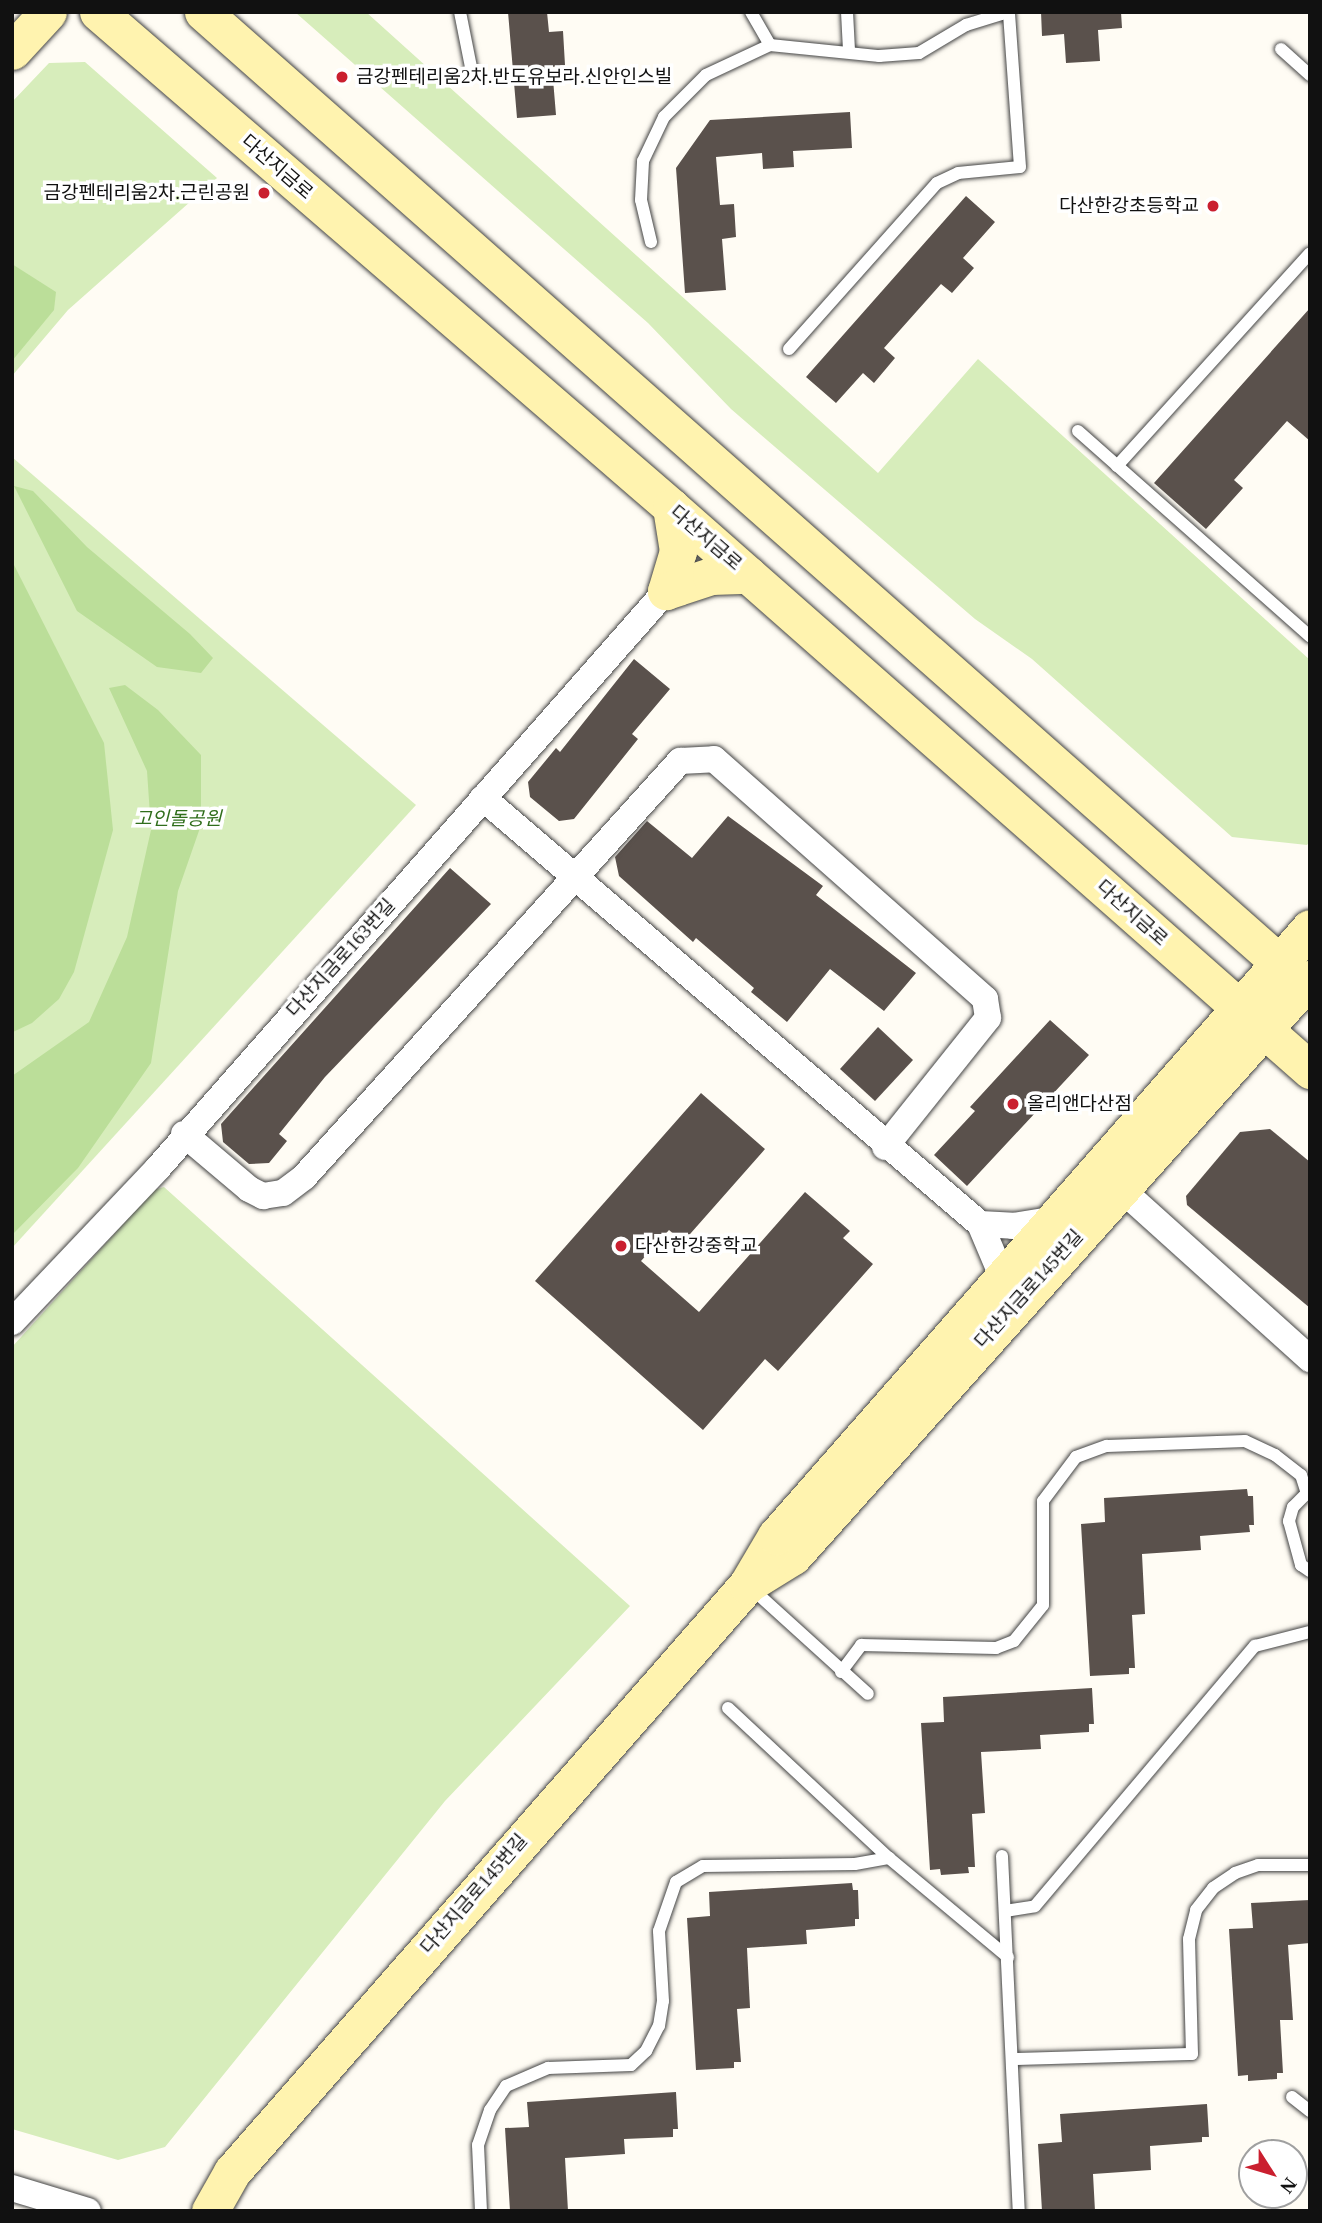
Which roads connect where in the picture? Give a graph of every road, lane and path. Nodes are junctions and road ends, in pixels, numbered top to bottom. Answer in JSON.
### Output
{"nodes":[{"id":1,"x":48,"y":12,"type":"edge"},
{"id":2,"x":98,"y":12,"type":"edge"},
{"id":3,"x":203,"y":12,"type":"edge"},
{"id":4,"x":460,"y":12,"type":"edge"},
{"id":5,"x":751,"y":12,"type":"edge"},
{"id":6,"x":847,"y":12,"type":"edge"},
{"id":7,"x":1009,"y":12,"type":"edge"},
{"id":8,"x":770,"y":45,"type":"junction"},
{"id":9,"x":1281,"y":48,"type":"dead end"},
{"id":10,"x":12,"y":51,"type":"edge"},
{"id":11,"x":849,"y":51,"type":"junction"},
{"id":12,"x":472,"y":72,"type":"dead end"},
{"id":13,"x":1310,"y":75,"type":"edge"},
{"id":14,"x":651,"y":242,"type":"dead end"},
{"id":15,"x":1310,"y":253,"type":"edge"},
{"id":16,"x":789,"y":348,"type":"dead end"},
{"id":17,"x":1079,"y":432,"type":"dead end"},
{"id":18,"x":1117,"y":466,"type":"junction"},
{"id":19,"x":671,"y":507,"type":"junction"},
{"id":20,"x":748,"y":575,"type":"junction"},
{"id":21,"x":666,"y":591,"type":"junction"},
{"id":22,"x":1310,"y":636,"type":"edge"},
{"id":23,"x":483,"y":798,"type":"junction"},
{"id":24,"x":572,"y":876,"type":"junction"},
{"id":25,"x":1310,"y":928,"type":"edge"},
{"id":26,"x":1301,"y":979,"type":"edge"},
{"id":27,"x":1251,"y":1019,"type":"junction"},
{"id":28,"x":1310,"y":1070,"type":"edge"},
{"id":29,"x":184,"y":1134,"type":"junction"},
{"id":30,"x":885,"y":1147,"type":"junction"},
{"id":31,"x":1120,"y":1188,"type":"junction"},
{"id":32,"x":1049,"y":1220,"type":"junction"},
{"id":33,"x":980,"y":1224,"type":"junction"},
{"id":34,"x":1002,"y":1276,"type":"junction"},
{"id":35,"x":12,"y":1322,"type":"edge"},
{"id":36,"x":1310,"y":1359,"type":"edge"},
{"id":37,"x":1310,"y":1571,"type":"edge"},
{"id":38,"x":747,"y":1585,"type":"junction"},
{"id":39,"x":1310,"y":1632,"type":"edge"},
{"id":40,"x":841,"y":1672,"type":"junction"},
{"id":41,"x":868,"y":1694,"type":"dead end"},
{"id":42,"x":728,"y":1709,"type":"dead end"},
{"id":43,"x":1002,"y":1856,"type":"dead end"},
{"id":44,"x":889,"y":1858,"type":"junction"},
{"id":45,"x":1310,"y":1865,"type":"edge"},
{"id":46,"x":1005,"y":1910,"type":"junction"},
{"id":47,"x":1008,"y":1958,"type":"junction"},
{"id":48,"x":1014,"y":2059,"type":"junction"},
{"id":49,"x":1292,"y":2097,"type":"dead end"},
{"id":50,"x":1310,"y":2111,"type":"edge"},
{"id":51,"x":12,"y":2188,"type":"edge"},
{"id":52,"x":88,"y":2211,"type":"edge"},
{"id":53,"x":210,"y":2211,"type":"edge"},
{"id":54,"x":481,"y":2211,"type":"edge"},
{"id":55,"x":1018,"y":2211,"type":"edge"}],
"edges":[{"from":1,"to":10,"type":"street"},
{"from":2,"to":19,"type":"street","name":"다산지금로"},
{"from":3,"to":26,"type":"street"},
{"from":4,"to":12,"type":"lane"},
{"from":5,"to":8,"type":"lane"},
{"from":6,"to":11,"type":"lane"},
{"from":7,"to":11,"type":"lane"},
{"from":7,"to":16,"type":"lane"},
{"from":8,"to":11,"type":"lane"},
{"from":8,"to":14,"type":"lane"},
{"from":9,"to":13,"type":"lane"},
{"from":15,"to":18,"type":"lane"},
{"from":17,"to":18,"type":"lane"},
{"from":18,"to":22,"type":"lane"},
{"from":19,"to":20,"type":"street","name":"다산지금로"},
{"from":19,"to":21,"type":"street"},
{"from":20,"to":21,"type":"street"},
{"from":20,"to":27,"type":"street","name":"다산지금로"},
{"from":21,"to":23,"type":"street","name":"다산지금로163번길"},
{"from":23,"to":24,"type":"street"},
{"from":23,"to":29,"type":"street","name":"다산지금로163번길"},
{"from":24,"to":29,"type":"street"},
{"from":24,"to":30,"type":"street"},
{"from":24,"to":30,"type":"street"},
{"from":25,"to":26,"type":"street","name":"다산지금로145번길"},
{"from":26,"to":27,"type":"street","name":"다산지금로145번길"},
{"from":27,"to":28,"type":"street","name":"다산지금로"},
{"from":27,"to":31,"type":"street","name":"다산지금로145번길"},
{"from":27,"to":32,"type":"street","name":"다산지금로145번길"},
{"from":29,"to":35,"type":"street","name":"다산지금로163번길"},
{"from":30,"to":33,"type":"street"},
{"from":31,"to":36,"type":"street"},
{"from":31,"to":38,"type":"street","name":"다산지금로145번길"},
{"from":32,"to":33,"type":"street"},
{"from":32,"to":34,"type":"street","name":"다산지금로145번길"},
{"from":33,"to":34,"type":"street"},
{"from":34,"to":38,"type":"street","name":"다산지금로145번길"},
{"from":37,"to":40,"type":"lane"},
{"from":38,"to":40,"type":"lane"},
{"from":38,"to":53,"type":"street","name":"다산지금로145번길"},
{"from":39,"to":46,"type":"lane"},
{"from":40,"to":41,"type":"lane"},
{"from":42,"to":44,"type":"lane"},
{"from":43,"to":46,"type":"lane"},
{"from":44,"to":47,"type":"lane"},
{"from":44,"to":54,"type":"lane"},
{"from":45,"to":48,"type":"lane"},
{"from":46,"to":47,"type":"lane"},
{"from":47,"to":48,"type":"lane"},
{"from":48,"to":55,"type":"lane"},
{"from":49,"to":50,"type":"lane"},
{"from":51,"to":52,"type":"street"}]}
